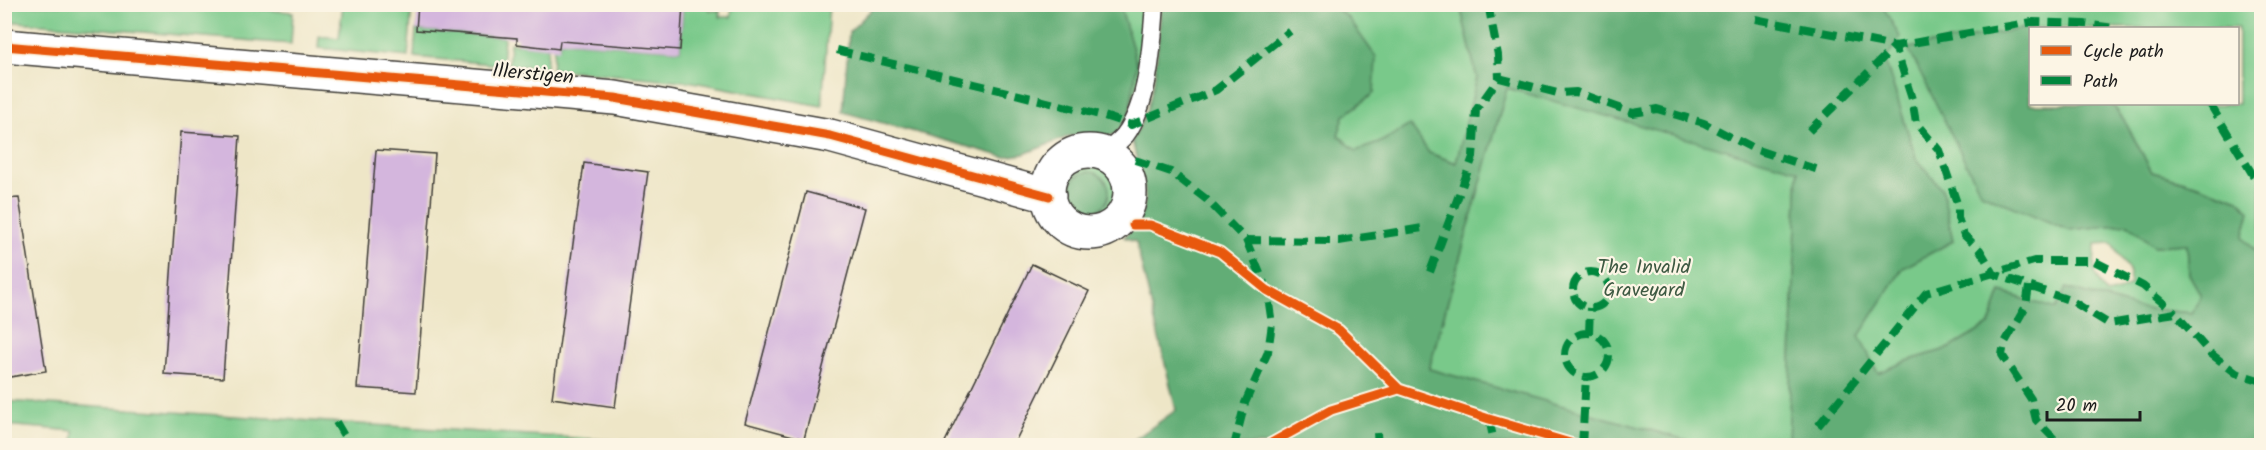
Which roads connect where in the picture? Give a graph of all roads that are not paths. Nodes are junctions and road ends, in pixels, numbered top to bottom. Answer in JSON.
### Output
{"nodes":[{"id":1,"x":1155,"y":4,"type":"edge"},
{"id":2,"x":4,"y":46,"type":"edge"},
{"id":3,"x":1104,"y":154,"type":"junction"},
{"id":4,"x":1048,"y":196,"type":"junction"}],
"edges":[{"from":1,"to":3,"type":"lane"},
{"from":2,"to":4,"type":"street","name":"Illerstigen"},
{"from":3,"to":4,"type":"street"},
{"from":3,"to":4,"type":"street"}]}
